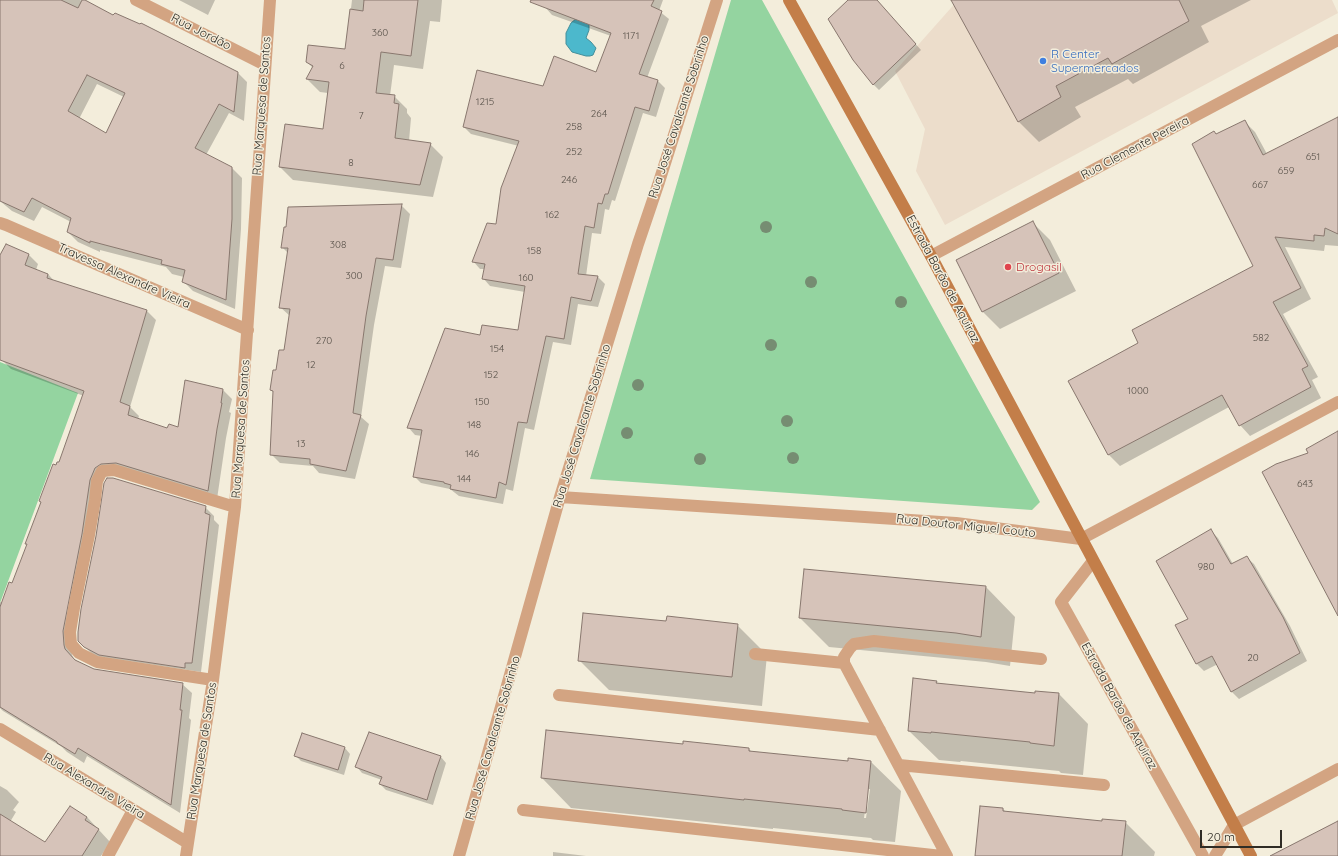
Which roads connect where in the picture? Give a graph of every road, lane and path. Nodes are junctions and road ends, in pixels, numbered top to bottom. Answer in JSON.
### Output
{"nodes":[{"id":1,"x":136,"y":0,"type":"edge"},
{"id":2,"x":270,"y":0,"type":"edge"},
{"id":3,"x":717,"y":0,"type":"edge"},
{"id":4,"x":789,"y":0,"type":"edge"},
{"id":5,"x":1338,"y":40,"type":"edge"},
{"id":6,"x":265,"y":65,"type":"junction"},
{"id":7,"x":0,"y":223,"type":"edge"},
{"id":8,"x":931,"y":256,"type":"junction"},
{"id":9,"x":248,"y":330,"type":"junction"},
{"id":10,"x":1338,"y":402,"type":"edge"},
{"id":11,"x":560,"y":498,"type":"junction"},
{"id":12,"x":235,"y":507,"type":"junction"},
{"id":13,"x":1081,"y":540,"type":"junction"},
{"id":14,"x":1093,"y":561,"type":"junction"},
{"id":15,"x":755,"y":654,"type":"dead end"},
{"id":16,"x":1041,"y":660,"type":"dead end"},
{"id":17,"x":844,"y":663,"type":"junction"},
{"id":18,"x":213,"y":680,"type":"junction"},
{"id":19,"x":559,"y":695,"type":"dead end"},
{"id":20,"x":0,"y":729,"type":"edge"},
{"id":21,"x":880,"y":730,"type":"junction"},
{"id":22,"x":899,"y":765,"type":"junction"},
{"id":23,"x":1338,"y":769,"type":"edge"},
{"id":24,"x":1104,"y":785,"type":"dead end"},
{"id":25,"x":133,"y":810,"type":"junction"},
{"id":26,"x":523,"y":810,"type":"dead end"},
{"id":27,"x":1234,"y":825,"type":"junction"},
{"id":28,"x":188,"y":843,"type":"junction"},
{"id":29,"x":108,"y":856,"type":"edge"},
{"id":30,"x":186,"y":856,"type":"edge"},
{"id":31,"x":459,"y":856,"type":"edge"},
{"id":32,"x":942,"y":856,"type":"edge"},
{"id":33,"x":947,"y":856,"type":"edge"},
{"id":34,"x":1203,"y":856,"type":"edge"},
{"id":35,"x":1215,"y":856,"type":"edge"},
{"id":36,"x":1251,"y":856,"type":"edge"}],
"edges":[{"from":1,"to":6,"type":"street","name":"Rua Jordão"},
{"from":2,"to":6,"type":"street","name":"Rua Marquesa de Santos"},
{"from":3,"to":11,"type":"street","name":"Rua José Cavalcante Sobrinho"},
{"from":4,"to":8,"type":"street","name":"Estrada Barão de Aquiraz"},
{"from":5,"to":8,"type":"street","name":"Rua Clemente Pereira"},
{"from":6,"to":9,"type":"street","name":"Rua Marquesa de Santos"},
{"from":7,"to":9,"type":"street","name":"Travessa Alexandre Vieira"},
{"from":8,"to":13,"type":"street","name":"Estrada Barão de Aquiraz"},
{"from":9,"to":12,"type":"street","name":"Rua Marquesa de Santos"},
{"from":10,"to":13,"type":"street"},
{"from":11,"to":13,"type":"street","name":"Rua Doutor Miguel Couto"},
{"from":11,"to":31,"type":"street","name":"Rua José Cavalcante Sobrinho"},
{"from":12,"to":18,"type":"street","name":"Rua Marquesa de Santos"},
{"from":12,"to":18,"type":"street"},
{"from":13,"to":14,"type":"street","name":"Estrada Barão de Aquiraz"},
{"from":14,"to":27,"type":"street","name":"Estrada Barão de Aquiraz"},
{"from":14,"to":34,"type":"street","name":"Estrada Barão de Aquiraz"},
{"from":15,"to":17,"type":"street"},
{"from":16,"to":17,"type":"street"},
{"from":17,"to":21,"type":"street"},
{"from":18,"to":28,"type":"street","name":"Rua Marquesa de Santos"},
{"from":19,"to":21,"type":"street"},
{"from":20,"to":25,"type":"street","name":"Rua Alexandre Vieira"},
{"from":21,"to":22,"type":"street"},
{"from":22,"to":24,"type":"street"},
{"from":22,"to":33,"type":"street"},
{"from":23,"to":27,"type":"street"},
{"from":25,"to":28,"type":"street","name":"Rua Alexandre Vieira"},
{"from":25,"to":29,"type":"street"},
{"from":26,"to":32,"type":"street"},
{"from":27,"to":35,"type":"street"},
{"from":27,"to":36,"type":"street","name":"Estrada Barão de Aquiraz"},
{"from":28,"to":30,"type":"street","name":"Rua Marquesa de Santos"}]}
